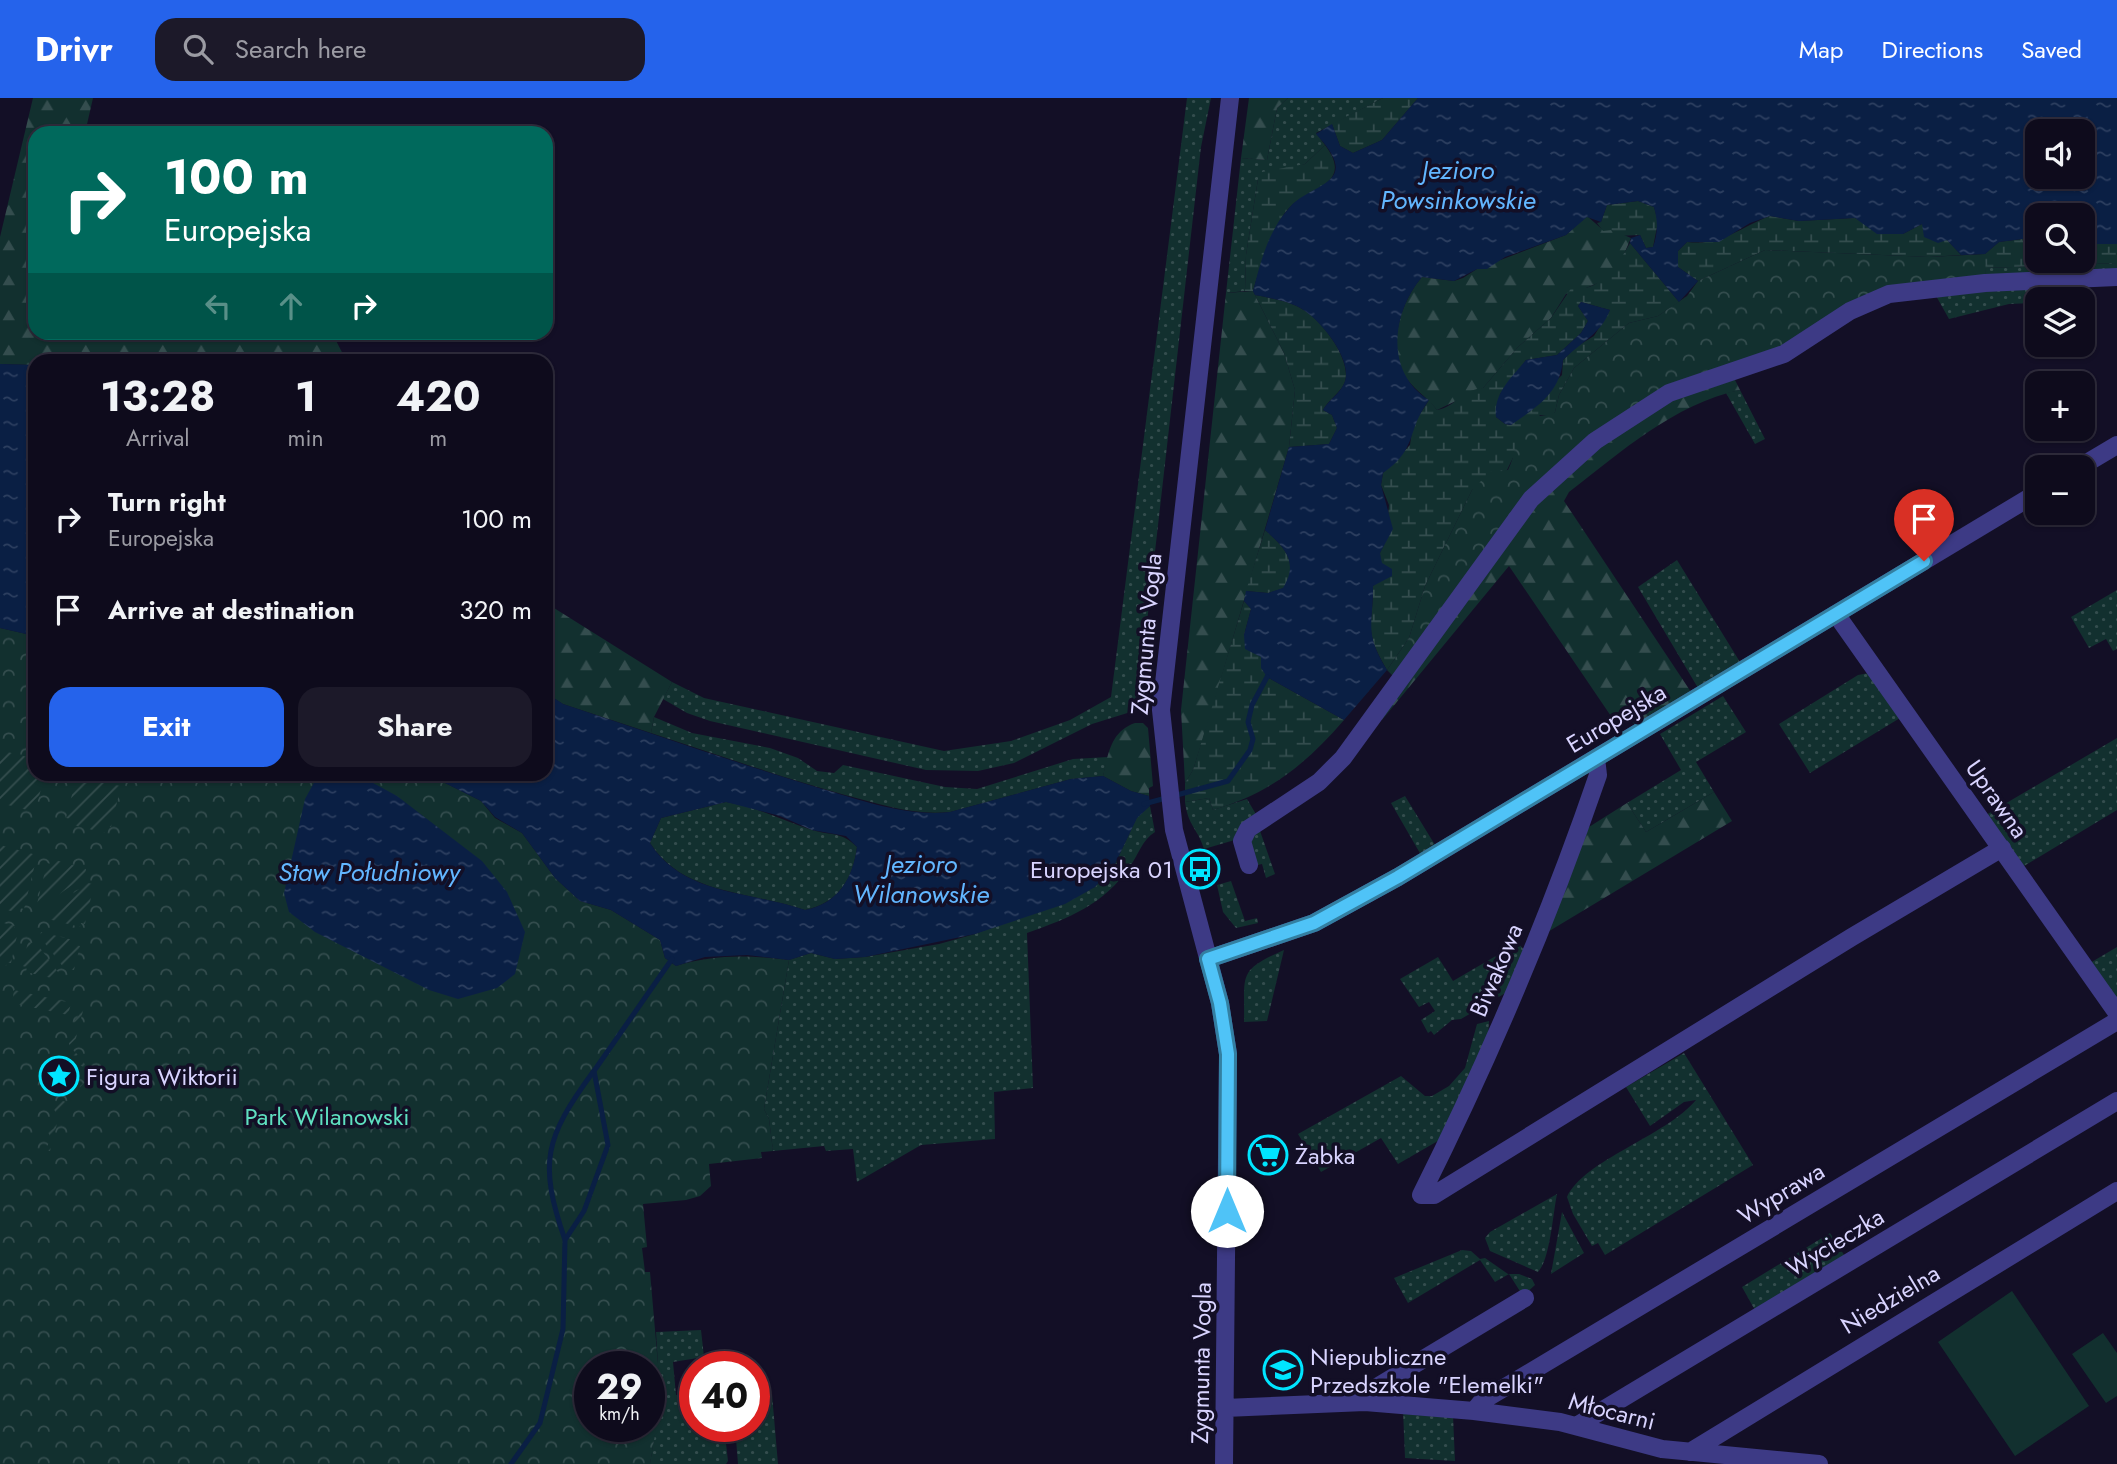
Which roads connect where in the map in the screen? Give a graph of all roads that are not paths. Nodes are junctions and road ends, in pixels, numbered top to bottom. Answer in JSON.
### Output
{"nodes":[{"id":1,"x":1230,"y":98,"type":"edge"},
{"id":2,"x":2117,"y":277,"type":"edge"},
{"id":3,"x":2117,"y":446,"type":"edge"},
{"id":4,"x":2095,"y":458,"type":"edge"},
{"id":5,"x":2025,"y":500,"type":"edge"},
{"id":6,"x":1836,"y":614,"type":"junction"},
{"id":7,"x":1596,"y":758,"type":"junction"},
{"id":8,"x":2002,"y":848,"type":"junction"},
{"id":9,"x":1248,"y":865,"type":"dead end"},
{"id":10,"x":1208,"y":959,"type":"junction"},
{"id":11,"x":2117,"y":1013,"type":"edge"},
{"id":12,"x":2117,"y":1021,"type":"edge"},
{"id":13,"x":2117,"y":1101,"type":"edge"},
{"id":14,"x":2117,"y":1191,"type":"edge"},
{"id":15,"x":1525,"y":1298,"type":"dead end"},
{"id":16,"x":1364,"y":1402,"type":"junction"},
{"id":17,"x":1225,"y":1408,"type":"junction"},
{"id":18,"x":1474,"y":1411,"type":"junction"},
{"id":19,"x":1578,"y":1425,"type":"junction"},
{"id":20,"x":1690,"y":1452,"type":"junction"},
{"id":21,"x":1224,"y":1464,"type":"edge"},
{"id":22,"x":1819,"y":1464,"type":"edge"}],
"edges":[{"from":1,"to":10,"type":"street","name":"Zygmunta Vogla"},
{"from":2,"to":9,"type":"street"},
{"from":3,"to":4,"type":"street"},
{"from":5,"to":6,"type":"street","name":"Europejska"},
{"from":6,"to":7,"type":"street","name":"Europejska"},
{"from":6,"to":8,"type":"street","name":"Uprawna"},
{"from":7,"to":8,"type":"street","name":"Biwakowa"},
{"from":7,"to":10,"type":"street","name":"Europejska"},
{"from":8,"to":11,"type":"street","name":"Uprawna"},
{"from":10,"to":17,"type":"street","name":"Zygmunta Vogla"},
{"from":12,"to":18,"type":"street","name":"Wyprawa"},
{"from":13,"to":19,"type":"street","name":"Wycieczka"},
{"from":14,"to":20,"type":"street","name":"Niedzielna"},
{"from":15,"to":16,"type":"street"},
{"from":16,"to":17,"type":"street","name":"Młocarni"},
{"from":16,"to":18,"type":"street","name":"Młocarni"},
{"from":17,"to":21,"type":"street","name":"Zygmunta Vogla"},
{"from":18,"to":19,"type":"street","name":"Młocarni"},
{"from":19,"to":20,"type":"street","name":"Młocarni"},
{"from":20,"to":22,"type":"street","name":"Młocarni"}]}
